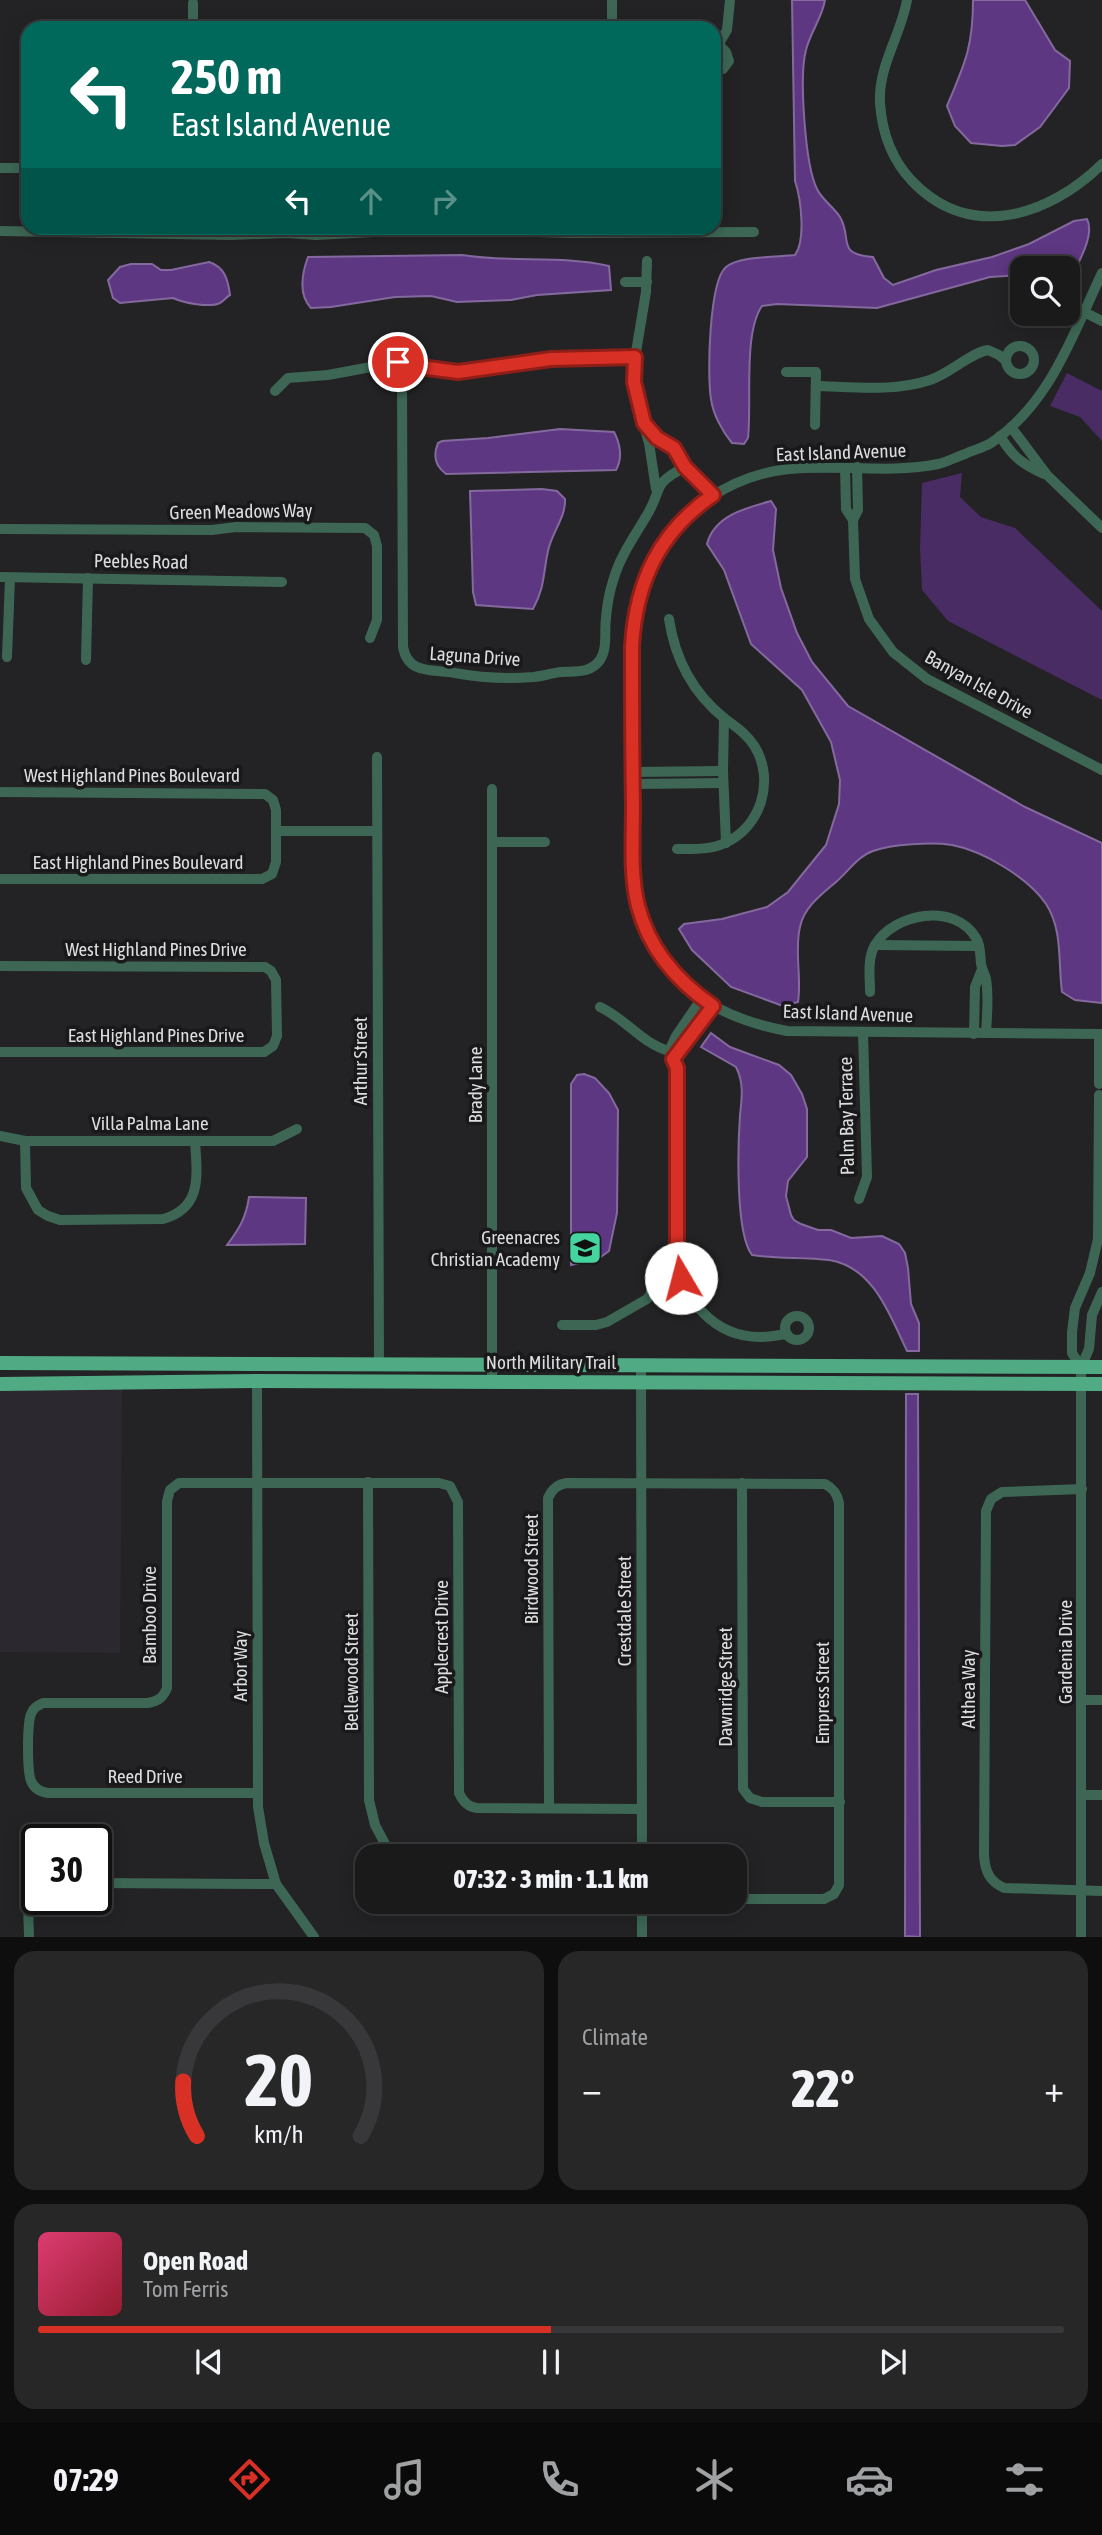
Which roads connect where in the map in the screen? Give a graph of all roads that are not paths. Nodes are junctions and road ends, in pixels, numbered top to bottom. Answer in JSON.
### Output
{"nodes":[{"id":1,"x":612,"y":0,"type":"edge"},
{"id":2,"x":730,"y":0,"type":"edge"},
{"id":3,"x":907,"y":0,"type":"edge"},
{"id":4,"x":193,"y":3,"type":"dead end"},
{"id":5,"x":193,"y":21,"type":"edge"},
{"id":6,"x":612,"y":21,"type":"edge"},
{"id":7,"x":721,"y":40,"type":"edge"},
{"id":8,"x":721,"y":50,"type":"edge"},
{"id":9,"x":721,"y":69,"type":"edge"},
{"id":10,"x":1102,"y":164,"type":"edge"},
{"id":11,"x":0,"y":168,"type":"edge"},
{"id":12,"x":21,"y":168,"type":"edge"},
{"id":13,"x":0,"y":231,"type":"edge"},
{"id":14,"x":21,"y":231,"type":"edge"},
{"id":15,"x":721,"y":232,"type":"edge"},
{"id":16,"x":754,"y":232,"type":"dead end"},
{"id":17,"x":647,"y":261,"type":"dead end"},
{"id":18,"x":1102,"y":273,"type":"edge"},
{"id":19,"x":625,"y":282,"type":"dead end"},
{"id":20,"x":647,"y":282,"type":"junction"},
{"id":21,"x":1084,"y":312,"type":"junction"},
{"id":22,"x":1102,"y":321,"type":"edge"},
{"id":23,"x":1013,"y":348,"type":"junction"},
{"id":24,"x":988,"y":350,"type":"junction"},
{"id":25,"x":635,"y":357,"type":"junction"},
{"id":26,"x":398,"y":362,"type":"junction"},
{"id":27,"x":1006,"y":362,"type":"junction"},
{"id":28,"x":413,"y":366,"type":"junction"},
{"id":29,"x":1031,"y":366,"type":"junction"},
{"id":30,"x":1055,"y":371,"type":"junction"},
{"id":31,"x":786,"y":372,"type":"dead end"},
{"id":32,"x":1049,"y":382,"type":"junction"},
{"id":33,"x":402,"y":383,"type":"junction"},
{"id":34,"x":816,"y":386,"type":"junction"},
{"id":35,"x":275,"y":391,"type":"dead end"},
{"id":36,"x":644,"y":423,"type":"junction"},
{"id":37,"x":815,"y":425,"type":"dead end"},
{"id":38,"x":1011,"y":428,"type":"junction"},
{"id":39,"x":1000,"y":436,"type":"junction"},
{"id":40,"x":685,"y":467,"type":"junction"},
{"id":41,"x":851,"y":468,"type":"junction"},
{"id":42,"x":1047,"y":475,"type":"junction"},
{"id":43,"x":656,"y":491,"type":"junction"},
{"id":44,"x":713,"y":495,"type":"junction"},
{"id":45,"x":1102,"y":528,"type":"edge"},
{"id":46,"x":0,"y":529,"type":"edge"},
{"id":47,"x":5,"y":578,"type":"edge"},
{"id":48,"x":88,"y":578,"type":"junction"},
{"id":49,"x":282,"y":582,"type":"dead end"},
{"id":50,"x":669,"y":619,"type":"dead end"},
{"id":51,"x":370,"y":638,"type":"dead end"},
{"id":52,"x":7,"y":657,"type":"dead end"},
{"id":53,"x":86,"y":660,"type":"dead end"},
{"id":54,"x":724,"y":718,"type":"junction"},
{"id":55,"x":377,"y":757,"type":"dead end"},
{"id":56,"x":1102,"y":770,"type":"edge"},
{"id":57,"x":723,"y":777,"type":"junction"},
{"id":58,"x":632,"y":778,"type":"junction"},
{"id":59,"x":492,"y":789,"type":"dead end"},
{"id":60,"x":0,"y":792,"type":"edge"},
{"id":61,"x":276,"y":831,"type":"junction"},
{"id":62,"x":377,"y":831,"type":"junction"},
{"id":63,"x":492,"y":842,"type":"junction"},
{"id":64,"x":545,"y":842,"type":"dead end"},
{"id":65,"x":726,"y":843,"type":"junction"},
{"id":66,"x":677,"y":849,"type":"dead end"},
{"id":67,"x":0,"y":879,"type":"edge"},
{"id":68,"x":875,"y":945,"type":"junction"},
{"id":69,"x":979,"y":946,"type":"junction"},
{"id":70,"x":0,"y":966,"type":"edge"},
{"id":71,"x":982,"y":969,"type":"junction"},
{"id":72,"x":870,"y":992,"type":"dead end"},
{"id":73,"x":702,"y":998,"type":"junction"},
{"id":74,"x":713,"y":1006,"type":"junction"},
{"id":75,"x":600,"y":1007,"type":"dead end"},
{"id":76,"x":277,"y":1009,"type":"joint"},
{"id":77,"x":863,"y":1032,"type":"junction"},
{"id":78,"x":986,"y":1033,"type":"junction"},
{"id":79,"x":974,"y":1034,"type":"junction"},
{"id":80,"x":1081,"y":1034,"type":"junction"},
{"id":81,"x":1101,"y":1034,"type":"edge"},
{"id":82,"x":0,"y":1052,"type":"edge"},
{"id":83,"x":1099,"y":1052,"type":"junction"},
{"id":84,"x":671,"y":1055,"type":"junction"},
{"id":85,"x":1101,"y":1116,"type":"edge"},
{"id":86,"x":297,"y":1129,"type":"dead end"},
{"id":87,"x":0,"y":1136,"type":"edge"},
{"id":88,"x":25,"y":1140,"type":"junction"},
{"id":89,"x":195,"y":1141,"type":"junction"},
{"id":90,"x":859,"y":1199,"type":"dead end"},
{"id":91,"x":1101,"y":1203,"type":"edge"},
{"id":92,"x":1101,"y":1221,"type":"edge"},
{"id":93,"x":678,"y":1269,"type":"junction"},
{"id":94,"x":1102,"y":1292,"type":"edge"},
{"id":95,"x":562,"y":1325,"type":"dead end"},
{"id":96,"x":787,"y":1334,"type":"dead end"},
{"id":97,"x":0,"y":1363,"type":"edge"},
{"id":98,"x":168,"y":1363,"type":"junction"},
{"id":99,"x":262,"y":1364,"type":"junction"},
{"id":100,"x":349,"y":1364,"type":"junction"},
{"id":101,"x":379,"y":1364,"type":"junction"},
{"id":102,"x":492,"y":1364,"type":"junction"},
{"id":103,"x":641,"y":1365,"type":"junction"},
{"id":104,"x":1081,"y":1367,"type":"junction"},
{"id":105,"x":1102,"y":1367,"type":"edge"},
{"id":106,"x":149,"y":1381,"type":"junction"},
{"id":107,"x":257,"y":1381,"type":"junction"},
{"id":108,"x":492,"y":1381,"type":"junction"},
{"id":109,"x":641,"y":1382,"type":"junction"},
{"id":110,"x":0,"y":1384,"type":"edge"},
{"id":111,"x":60,"y":1384,"type":"junction"},
{"id":112,"x":1081,"y":1384,"type":"junction"},
{"id":113,"x":1102,"y":1384,"type":"edge"},
{"id":114,"x":257,"y":1482,"type":"junction"},
{"id":115,"x":368,"y":1482,"type":"junction"},
{"id":116,"x":641,"y":1483,"type":"junction"},
{"id":117,"x":742,"y":1483,"type":"junction"},
{"id":118,"x":1082,"y":1489,"type":"junction"},
{"id":119,"x":835,"y":1491,"type":"joint"},
{"id":120,"x":1083,"y":1700,"type":"junction"},
{"id":121,"x":1102,"y":1700,"type":"edge"},
{"id":122,"x":34,"y":1787,"type":"joint"},
{"id":123,"x":258,"y":1793,"type":"junction"},
{"id":124,"x":1081,"y":1795,"type":"junction"},
{"id":125,"x":1102,"y":1795,"type":"edge"},
{"id":126,"x":840,"y":1802,"type":"junction"},
{"id":127,"x":549,"y":1808,"type":"junction"},
{"id":128,"x":642,"y":1809,"type":"junction"},
{"id":129,"x":385,"y":1844,"type":"edge"},
{"id":130,"x":642,"y":1844,"type":"edge"},
{"id":131,"x":112,"y":1883,"type":"edge"},
{"id":132,"x":276,"y":1884,"type":"junction"},
{"id":133,"x":1081,"y":1891,"type":"junction"},
{"id":134,"x":1102,"y":1891,"type":"edge"},
{"id":135,"x":747,"y":1899,"type":"edge"},
{"id":136,"x":642,"y":1914,"type":"edge"},
{"id":137,"x":29,"y":1915,"type":"edge"},
{"id":138,"x":29,"y":1937,"type":"edge"},
{"id":139,"x":314,"y":1937,"type":"edge"},
{"id":140,"x":642,"y":1937,"type":"edge"},
{"id":141,"x":1081,"y":1937,"type":"edge"}],
"edges":[{"from":1,"to":6,"type":"street"},
{"from":2,"to":7,"type":"street"},
{"from":3,"to":10,"type":"street"},
{"from":4,"to":5,"type":"street"},
{"from":8,"to":9,"type":"street"},
{"from":11,"to":12,"type":"street"},
{"from":13,"to":14,"type":"street"},
{"from":15,"to":16,"type":"street"},
{"from":17,"to":20,"type":"street"},
{"from":18,"to":21,"type":"street","name":"East Island Avenue"},
{"from":19,"to":20,"type":"street"},
{"from":20,"to":25,"type":"street"},
{"from":21,"to":22,"type":"street"},
{"from":21,"to":30,"type":"street","name":"East Island Avenue"},
{"from":23,"to":24,"type":"street"},
{"from":23,"to":27,"type":"street"},
{"from":23,"to":29,"type":"street"},
{"from":24,"to":27,"type":"street"},
{"from":24,"to":34,"type":"street"},
{"from":25,"to":28,"type":"street"},
{"from":25,"to":36,"type":"street"},
{"from":26,"to":28,"type":"street"},
{"from":26,"to":33,"type":"street"},
{"from":26,"to":35,"type":"street"},
{"from":27,"to":29,"type":"street"},
{"from":28,"to":33,"type":"street"},
{"from":29,"to":30,"type":"street"},
{"from":29,"to":32,"type":"street"},
{"from":30,"to":32,"type":"street","name":"East Island Avenue"},
{"from":31,"to":34,"type":"street"},
{"from":32,"to":38,"type":"street","name":"East Island Avenue"},
{"from":33,"to":43,"type":"street","name":"Laguna Drive"},
{"from":34,"to":37,"type":"street"},
{"from":36,"to":40,"type":"street"},
{"from":36,"to":43,"type":"street"},
{"from":38,"to":39,"type":"street","name":"East Island Avenue"},
{"from":38,"to":42,"type":"street"},
{"from":39,"to":41,"type":"street","name":"East Island Avenue"},
{"from":39,"to":42,"type":"street"},
{"from":40,"to":43,"type":"street","name":"Laguna Drive"},
{"from":40,"to":44,"type":"street"},
{"from":41,"to":44,"type":"street","name":"East Island Avenue"},
{"from":41,"to":56,"type":"street","name":"Banyan Isle Drive"},
{"from":42,"to":45,"type":"street"},
{"from":44,"to":58,"type":"street","name":"East Island Avenue"},
{"from":46,"to":51,"type":"street","name":"Green Meadows Way"},
{"from":47,"to":48,"type":"street","name":"Peebles Road"},
{"from":47,"to":52,"type":"street"},
{"from":48,"to":49,"type":"street","name":"Peebles Road"},
{"from":48,"to":53,"type":"street"},
{"from":50,"to":54,"type":"street"},
{"from":54,"to":57,"type":"street"},
{"from":54,"to":65,"type":"street"},
{"from":55,"to":62,"type":"street","name":"Arthur Street"},
{"from":57,"to":58,"type":"street"},
{"from":57,"to":65,"type":"street"},
{"from":58,"to":73,"type":"street","name":"East Island Avenue"},
{"from":59,"to":63,"type":"street","name":"Brady Lane"},
{"from":60,"to":61,"type":"street","name":"West Highland Pines Boulevard"},
{"from":61,"to":62,"type":"street"},
{"from":61,"to":67,"type":"street","name":"East Highland Pines Boulevard"},
{"from":62,"to":101,"type":"street","name":"Arthur Street"},
{"from":63,"to":64,"type":"street"},
{"from":63,"to":102,"type":"street","name":"Brady Lane"},
{"from":65,"to":66,"type":"street"},
{"from":68,"to":69,"type":"street"},
{"from":68,"to":69,"type":"street"},
{"from":68,"to":72,"type":"street"},
{"from":69,"to":71,"type":"street"},
{"from":70,"to":76,"type":"street","name":"West Highland Pines Drive"},
{"from":71,"to":78,"type":"street"},
{"from":71,"to":79,"type":"street"},
{"from":73,"to":74,"type":"street","name":"East Island Avenue"},
{"from":73,"to":84,"type":"street"},
{"from":74,"to":77,"type":"street","name":"East Island Avenue"},
{"from":74,"to":84,"type":"street"},
{"from":75,"to":84,"type":"street"},
{"from":76,"to":82,"type":"street","name":"East Highland Pines Drive"},
{"from":77,"to":79,"type":"street","name":"East Island Avenue"},
{"from":77,"to":90,"type":"street","name":"Palm Bay Terrace"},
{"from":78,"to":79,"type":"street","name":"East Island Avenue"},
{"from":78,"to":80,"type":"street","name":"East Island Avenue"},
{"from":80,"to":81,"type":"street","name":"East Island Avenue"},
{"from":80,"to":83,"type":"street"},
{"from":81,"to":83,"type":"street","name":"Gardenia Drive"},
{"from":83,"to":85,"type":"street","name":"Gardenia Drive"},
{"from":84,"to":93,"type":"street"},
{"from":85,"to":91,"type":"street","name":"Gardenia Drive"},
{"from":86,"to":89,"type":"street","name":"Villa Palma Lane"},
{"from":87,"to":88,"type":"street","name":"Villa Palma Lane"},
{"from":88,"to":89,"type":"street","name":"Villa Palma Lane"},
{"from":88,"to":89,"type":"street"},
{"from":91,"to":92,"type":"street","name":"Gardenia Drive"},
{"from":92,"to":104,"type":"street","name":"Gardenia Drive"},
{"from":93,"to":95,"type":"street"},
{"from":93,"to":96,"type":"street"},
{"from":94,"to":104,"type":"street","name":"Gardenia Drive"},
{"from":97,"to":98,"type":"main road","name":"North Military Trail"},
{"from":98,"to":99,"type":"main road","name":"North Military Trail"},
{"from":98,"to":111,"type":"main road"},
{"from":99,"to":100,"type":"main road","name":"North Military Trail"},
{"from":99,"to":106,"type":"main road"},
{"from":100,"to":101,"type":"main road","name":"North Military Trail"},
{"from":100,"to":107,"type":"main road"},
{"from":101,"to":102,"type":"main road","name":"North Military Trail"},
{"from":102,"to":103,"type":"main road","name":"North Military Trail"},
{"from":102,"to":108,"type":"street","name":"Brady Lane"},
{"from":103,"to":104,"type":"main road","name":"North Military Trail"},
{"from":103,"to":109,"type":"street","name":"Crestdale Street"},
{"from":104,"to":105,"type":"main road","name":"North Military Trail"},
{"from":104,"to":112,"type":"street","name":"Gardenia Drive"},
{"from":106,"to":107,"type":"main road","name":"North Military Trail"},
{"from":106,"to":111,"type":"main road","name":"North Military Trail"},
{"from":107,"to":108,"type":"main road","name":"North Military Trail"},
{"from":107,"to":114,"type":"street","name":"Arbor Way"},
{"from":108,"to":109,"type":"main road","name":"North Military Trail"},
{"from":109,"to":112,"type":"main road","name":"North Military Trail"},
{"from":109,"to":116,"type":"street","name":"Crestdale Street"},
{"from":110,"to":111,"type":"main road","name":"North Military Trail"},
{"from":112,"to":113,"type":"main road","name":"North Military Trail"},
{"from":112,"to":118,"type":"street","name":"Gardenia Drive"},
{"from":114,"to":115,"type":"street","name":"Applecrest Drive"},
{"from":114,"to":122,"type":"street","name":"Bamboo Drive"},
{"from":114,"to":123,"type":"street","name":"Arbor Way"},
{"from":115,"to":127,"type":"street","name":"Applecrest Drive"},
{"from":115,"to":129,"type":"street","name":"Bellewood Street"},
{"from":116,"to":117,"type":"street","name":"Birdwood Street"},
{"from":116,"to":127,"type":"street","name":"Birdwood Street"},
{"from":116,"to":128,"type":"street","name":"Crestdale Street"},
{"from":117,"to":119,"type":"street","name":"Birdwood Street"},
{"from":117,"to":126,"type":"street","name":"Dawnridge Street"},
{"from":118,"to":120,"type":"street","name":"Gardenia Drive"},
{"from":118,"to":133,"type":"street","name":"Althea Way"},
{"from":119,"to":126,"type":"street","name":"Empress Street"},
{"from":120,"to":121,"type":"street"},
{"from":120,"to":124,"type":"street","name":"Gardenia Drive"},
{"from":122,"to":123,"type":"street","name":"Reed Drive"},
{"from":123,"to":132,"type":"street","name":"Arbor Way"},
{"from":124,"to":125,"type":"street"},
{"from":124,"to":133,"type":"street","name":"Gardenia Drive"},
{"from":126,"to":135,"type":"street","name":"Empress Street"},
{"from":127,"to":128,"type":"street","name":"Applecrest Drive"},
{"from":128,"to":130,"type":"street","name":"Crestdale Street"},
{"from":131,"to":132,"type":"street"},
{"from":132,"to":139,"type":"street","name":"Arbor Way"},
{"from":133,"to":134,"type":"street","name":"Althea Way"},
{"from":133,"to":141,"type":"street","name":"Gardenia Drive"},
{"from":136,"to":140,"type":"street"},
{"from":137,"to":138,"type":"street"}]}
